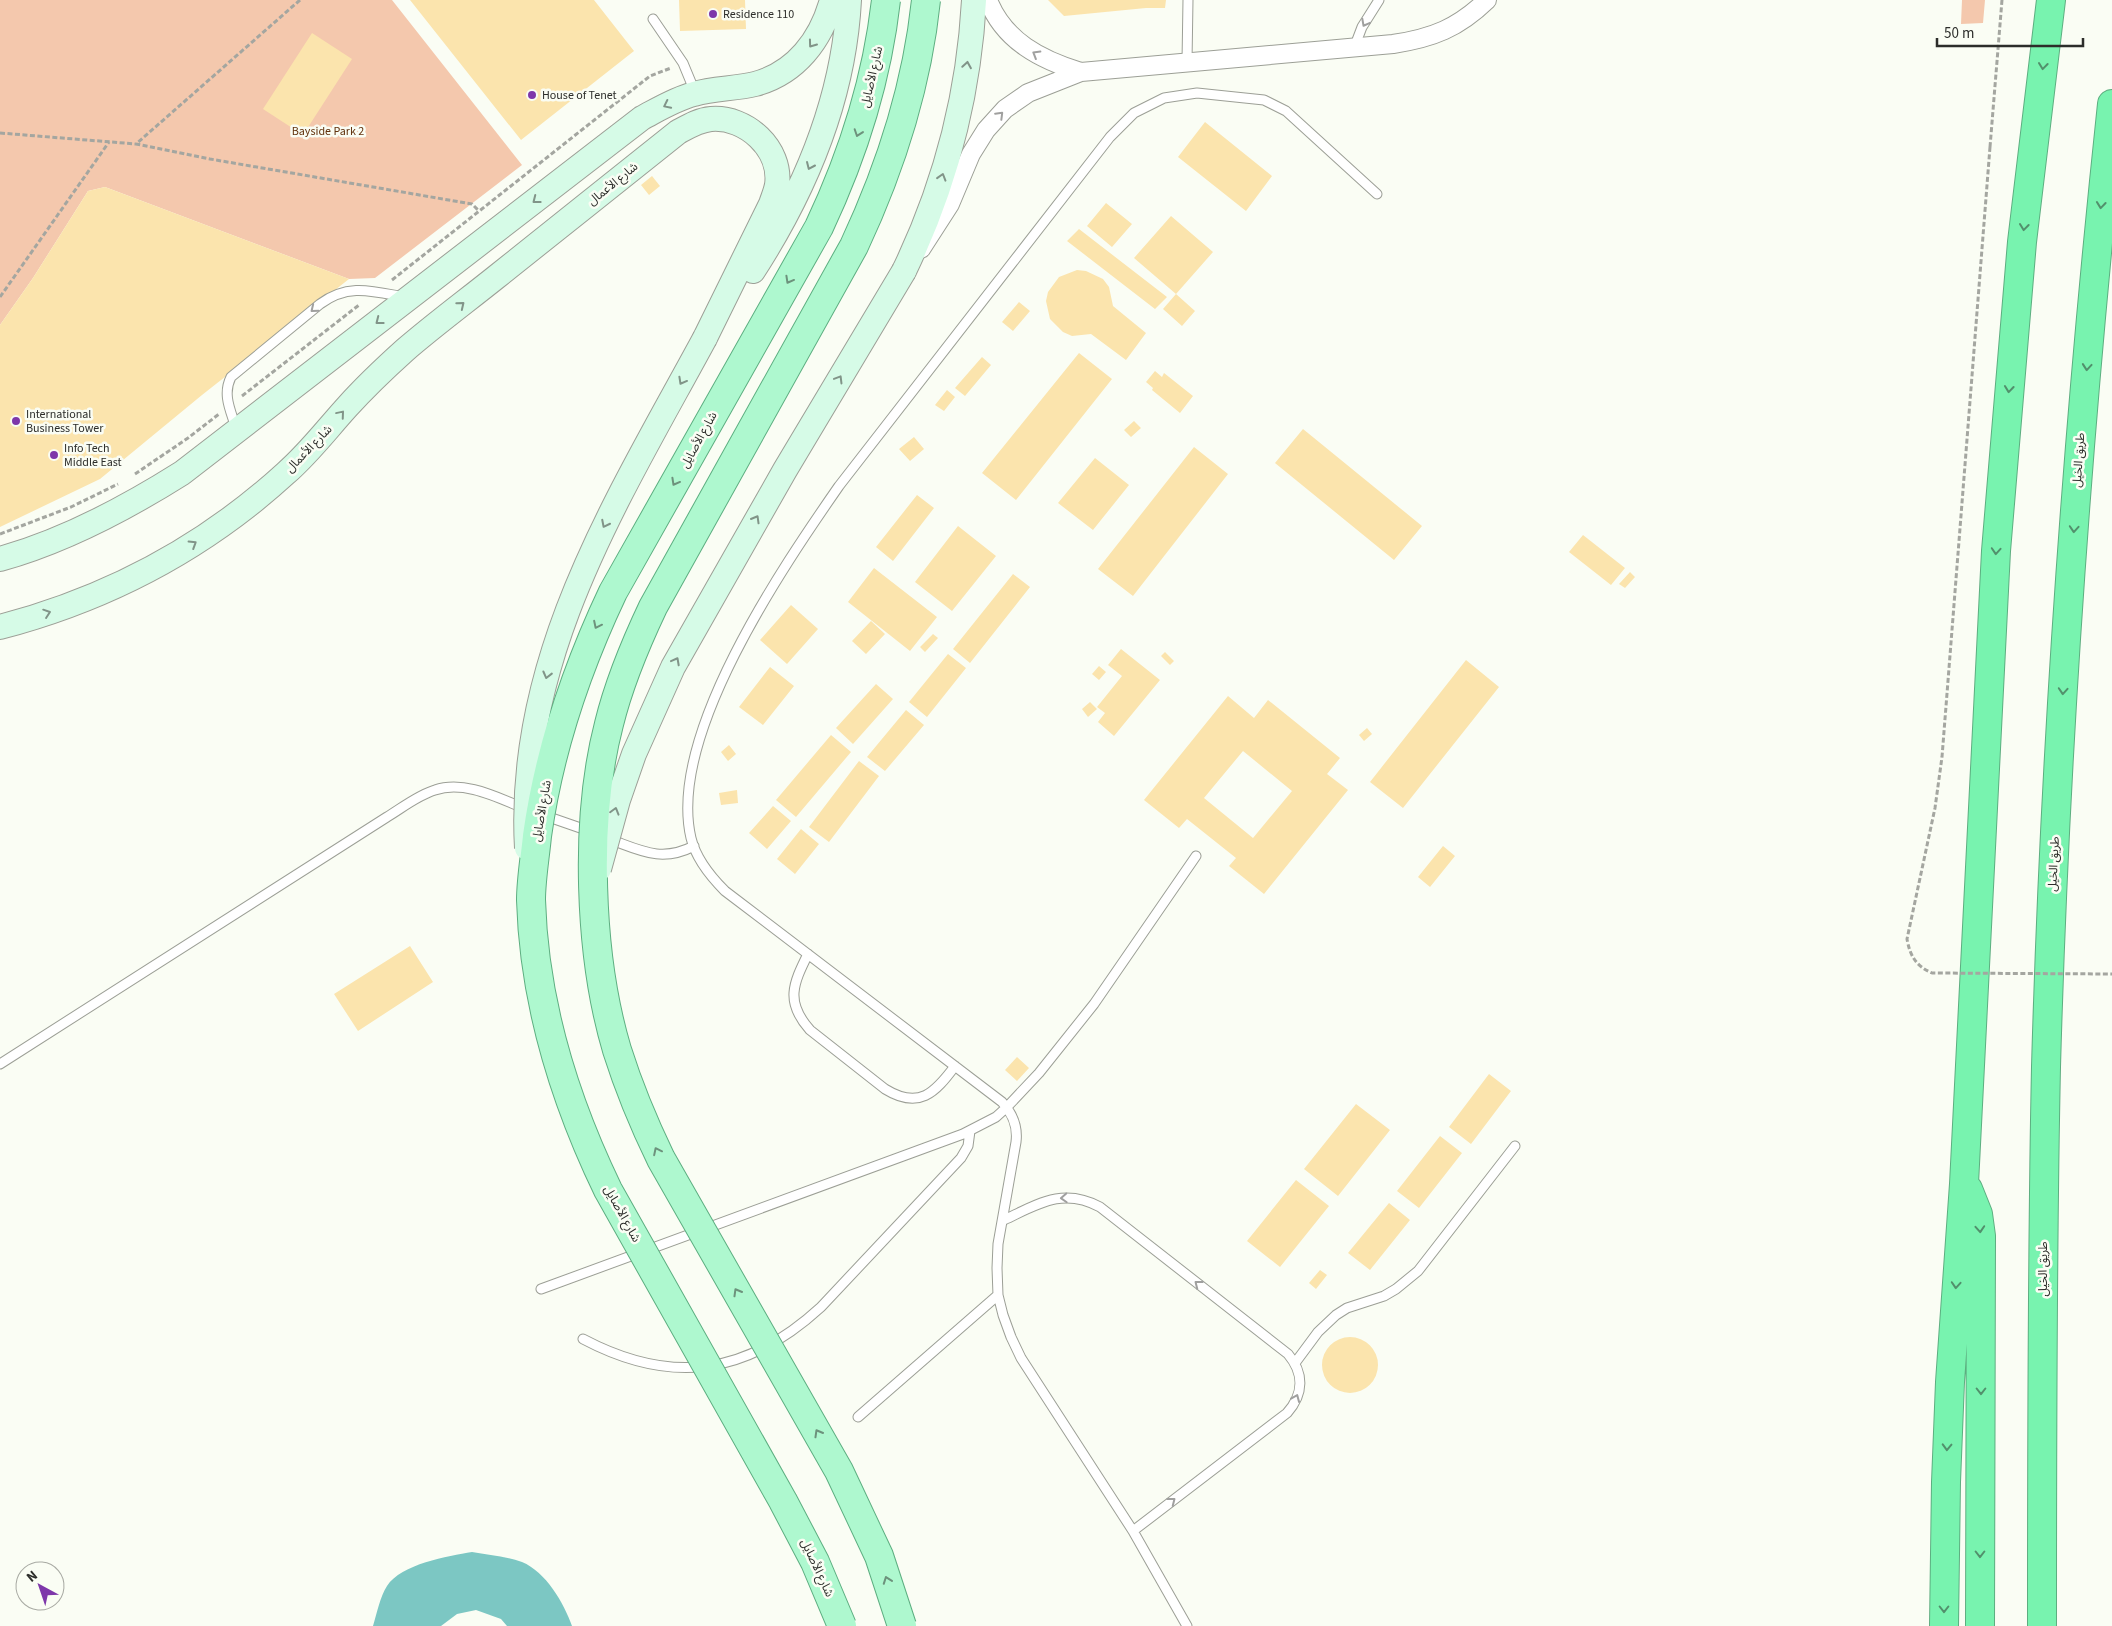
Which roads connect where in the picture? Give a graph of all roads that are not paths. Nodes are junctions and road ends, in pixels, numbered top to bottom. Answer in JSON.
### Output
{"nodes":[{"id":1,"x":832,"y":0,"type":"edge"},
{"id":2,"x":849,"y":0,"type":"edge"},
{"id":3,"x":886,"y":0,"type":"edge"},
{"id":4,"x":926,"y":0,"type":"edge"},
{"id":5,"x":974,"y":0,"type":"edge"},
{"id":6,"x":988,"y":0,"type":"edge"},
{"id":7,"x":1188,"y":0,"type":"edge"},
{"id":8,"x":1379,"y":0,"type":"edge"},
{"id":9,"x":1487,"y":0,"type":"edge"},
{"id":10,"x":2051,"y":0,"type":"edge"},
{"id":11,"x":653,"y":19,"type":"dead end"},
{"id":12,"x":1354,"y":48,"type":"junction"},
{"id":13,"x":1187,"y":62,"type":"junction"},
{"id":14,"x":1082,"y":72,"type":"junction"},
{"id":15,"x":695,"y":93,"type":"junction"},
{"id":16,"x":2112,"y":104,"type":"edge"},
{"id":17,"x":1377,"y":194,"type":"dead end"},
{"id":18,"x":904,"y":271,"type":"junction"},
{"id":19,"x":409,"y":298,"type":"junction"},
{"id":20,"x":705,"y":338,"type":"junction"},
{"id":21,"x":237,"y":430,"type":"junction"},
{"id":22,"x":0,"y":559,"type":"edge"},
{"id":23,"x":0,"y":626,"type":"edge"},
{"id":24,"x":694,"y":846,"type":"junction"},
{"id":25,"x":1196,"y":856,"type":"dead end"},
{"id":26,"x":594,"y":892,"type":"junction"},
{"id":27,"x":531,"y":899,"type":"junction"},
{"id":28,"x":808,"y":954,"type":"junction"},
{"id":29,"x":0,"y":1064,"type":"edge"},
{"id":30,"x":955,"y":1066,"type":"junction"},
{"id":31,"x":1008,"y":1108,"type":"junction"},
{"id":32,"x":970,"y":1131,"type":"junction"},
{"id":33,"x":1515,"y":1146,"type":"dead end"},
{"id":34,"x":1964,"y":1184,"type":"junction"},
{"id":35,"x":1004,"y":1220,"type":"junction"},
{"id":36,"x":541,"y":1289,"type":"dead end"},
{"id":37,"x":998,"y":1295,"type":"junction"},
{"id":38,"x":584,"y":1340,"type":"dead end"},
{"id":39,"x":1296,"y":1363,"type":"junction"},
{"id":40,"x":858,"y":1417,"type":"dead end"},
{"id":41,"x":1134,"y":1531,"type":"junction"},
{"id":42,"x":842,"y":1626,"type":"edge"},
{"id":43,"x":902,"y":1626,"type":"edge"},
{"id":44,"x":1187,"y":1626,"type":"edge"},
{"id":45,"x":1944,"y":1626,"type":"edge"},
{"id":46,"x":1980,"y":1626,"type":"edge"},
{"id":47,"x":2042,"y":1626,"type":"edge"}],
"edges":[{"from":1,"to":15,"type":"street","one_way":true},
{"from":2,"to":20,"type":"street","one_way":true},
{"from":3,"to":27,"type":"main road","name":"شارع الأصايل","one_way":true,"bridge":true},
{"from":4,"to":26,"type":"main road","bridge":true},
{"from":18,"to":5,"type":"street","one_way":true},
{"from":14,"to":6,"type":"street","one_way":true},
{"from":7,"to":13,"type":"lane"},
{"from":8,"to":12,"type":"lane","one_way":true},
{"from":9,"to":12,"type":"street"},
{"from":10,"to":34,"type":"highway","one_way":true},
{"from":11,"to":15,"type":"lane"},
{"from":12,"to":13,"type":"street"},
{"from":13,"to":14,"type":"street"},
{"from":18,"to":14,"type":"street","one_way":true},
{"from":15,"to":19,"type":"street","one_way":true},
{"from":16,"to":47,"type":"highway","name":"طريق الخيل","one_way":true},
{"from":17,"to":24,"type":"lane"},
{"from":26,"to":18,"type":"street","one_way":true,"bridge":true},
{"from":19,"to":21,"type":"street","one_way":true},
{"from":19,"to":21,"type":"lane","one_way":true},
{"from":23,"to":20,"type":"street","name":"شارع الأعمال","one_way":true},
{"from":20,"to":27,"type":"street","one_way":true,"bridge":true},
{"from":21,"to":22,"type":"street"},
{"from":24,"to":28,"type":"lane"},
{"from":24,"to":29,"type":"lane"},
{"from":25,"to":31,"type":"lane"},
{"from":43,"to":26,"type":"main road","one_way":true,"bridge":true},
{"from":27,"to":42,"type":"main road","name":"شارع الأصايل","bridge":true},
{"from":28,"to":30,"type":"lane"},
{"from":28,"to":30,"type":"lane"},
{"from":30,"to":31,"type":"lane"},
{"from":31,"to":32,"type":"lane"},
{"from":31,"to":35,"type":"lane"},
{"from":32,"to":36,"type":"lane"},
{"from":32,"to":38,"type":"lane"},
{"from":33,"to":39,"type":"lane"},
{"from":34,"to":45,"type":"highway","one_way":true},
{"from":34,"to":46,"type":"highway","one_way":true},
{"from":35,"to":37,"type":"lane"},
{"from":39,"to":35,"type":"lane","one_way":true},
{"from":37,"to":40,"type":"lane"},
{"from":37,"to":41,"type":"lane"},
{"from":41,"to":39,"type":"lane","one_way":true},
{"from":41,"to":44,"type":"lane"}]}
